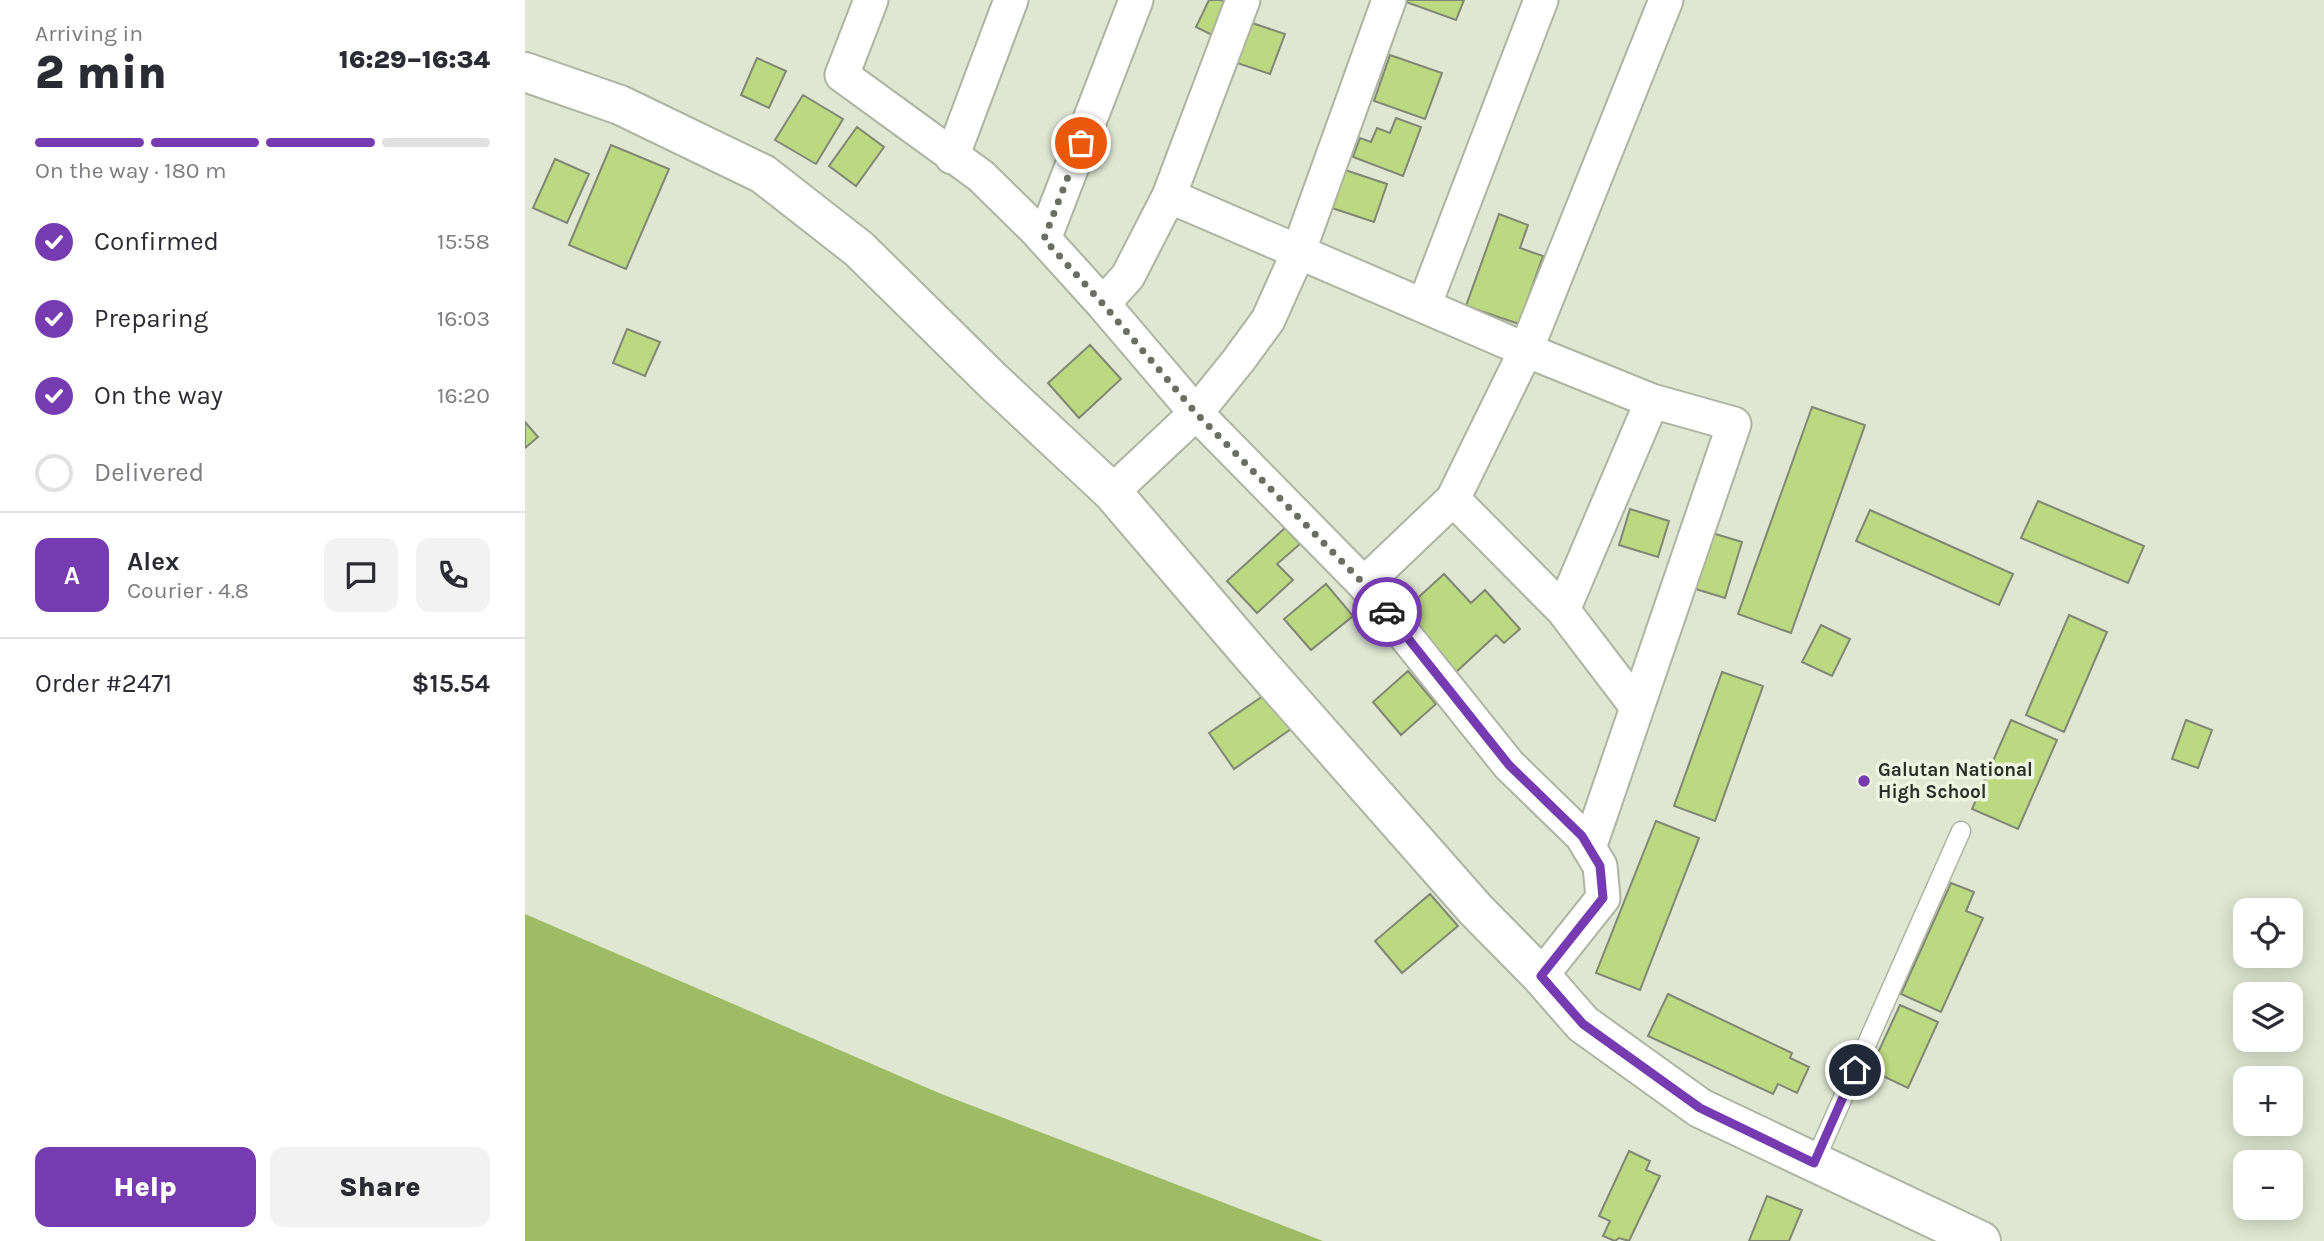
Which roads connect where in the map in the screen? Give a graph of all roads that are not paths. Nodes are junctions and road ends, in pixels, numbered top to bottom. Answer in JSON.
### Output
{"nodes":[{"id":1,"x":871,"y":0,"type":"edge"},
{"id":2,"x":1011,"y":0,"type":"edge"},
{"id":3,"x":1136,"y":0,"type":"edge"},
{"id":4,"x":1243,"y":0,"type":"edge"},
{"id":5,"x":1389,"y":0,"type":"edge"},
{"id":6,"x":1541,"y":0,"type":"edge"},
{"id":7,"x":1666,"y":0,"type":"edge"},
{"id":8,"x":525,"y":72,"type":"edge"},
{"id":9,"x":952,"y":157,"type":"junction"},
{"id":10,"x":1169,"y":197,"type":"junction"},
{"id":11,"x":1044,"y":239,"type":"junction"},
{"id":12,"x":1298,"y":253,"type":"junction"},
{"id":13,"x":1103,"y":304,"type":"junction"},
{"id":14,"x":1424,"y":306,"type":"junction"},
{"id":15,"x":1526,"y":350,"type":"junction"},
{"id":16,"x":1652,"y":401,"type":"junction"},
{"id":17,"x":1196,"y":413,"type":"junction"},
{"id":18,"x":1112,"y":492,"type":"junction"},
{"id":19,"x":1453,"y":499,"type":"junction"},
{"id":20,"x":1364,"y":584,"type":"junction"},
{"id":21,"x":1563,"y":610,"type":"junction"},
{"id":22,"x":1637,"y":707,"type":"junction"},
{"id":23,"x":1961,"y":831,"type":"dead end"},
{"id":24,"x":1589,"y":848,"type":"junction"},
{"id":25,"x":1541,"y":976,"type":"junction"},
{"id":26,"x":1814,"y":1163,"type":"junction"},
{"id":27,"x":1981,"y":1241,"type":"edge"}],
"edges":[{"from":1,"to":9,"type":"street"},
{"from":2,"to":9,"type":"street"},
{"from":3,"to":11,"type":"street"},
{"from":4,"to":10,"type":"street"},
{"from":5,"to":12,"type":"street"},
{"from":6,"to":14,"type":"street"},
{"from":7,"to":15,"type":"street"},
{"from":8,"to":18,"type":"street"},
{"from":9,"to":11,"type":"street"},
{"from":10,"to":12,"type":"street"},
{"from":10,"to":13,"type":"street"},
{"from":11,"to":13,"type":"street"},
{"from":12,"to":14,"type":"street"},
{"from":12,"to":17,"type":"street"},
{"from":13,"to":17,"type":"street"},
{"from":14,"to":15,"type":"street"},
{"from":15,"to":16,"type":"street"},
{"from":15,"to":19,"type":"street"},
{"from":16,"to":21,"type":"street"},
{"from":16,"to":22,"type":"street"},
{"from":17,"to":18,"type":"street"},
{"from":17,"to":20,"type":"street"},
{"from":18,"to":25,"type":"street"},
{"from":19,"to":20,"type":"street"},
{"from":19,"to":21,"type":"street"},
{"from":20,"to":24,"type":"street"},
{"from":21,"to":22,"type":"street"},
{"from":22,"to":24,"type":"street"},
{"from":23,"to":26,"type":"lane"},
{"from":24,"to":25,"type":"street"},
{"from":25,"to":26,"type":"street"},
{"from":26,"to":27,"type":"street"}]}
